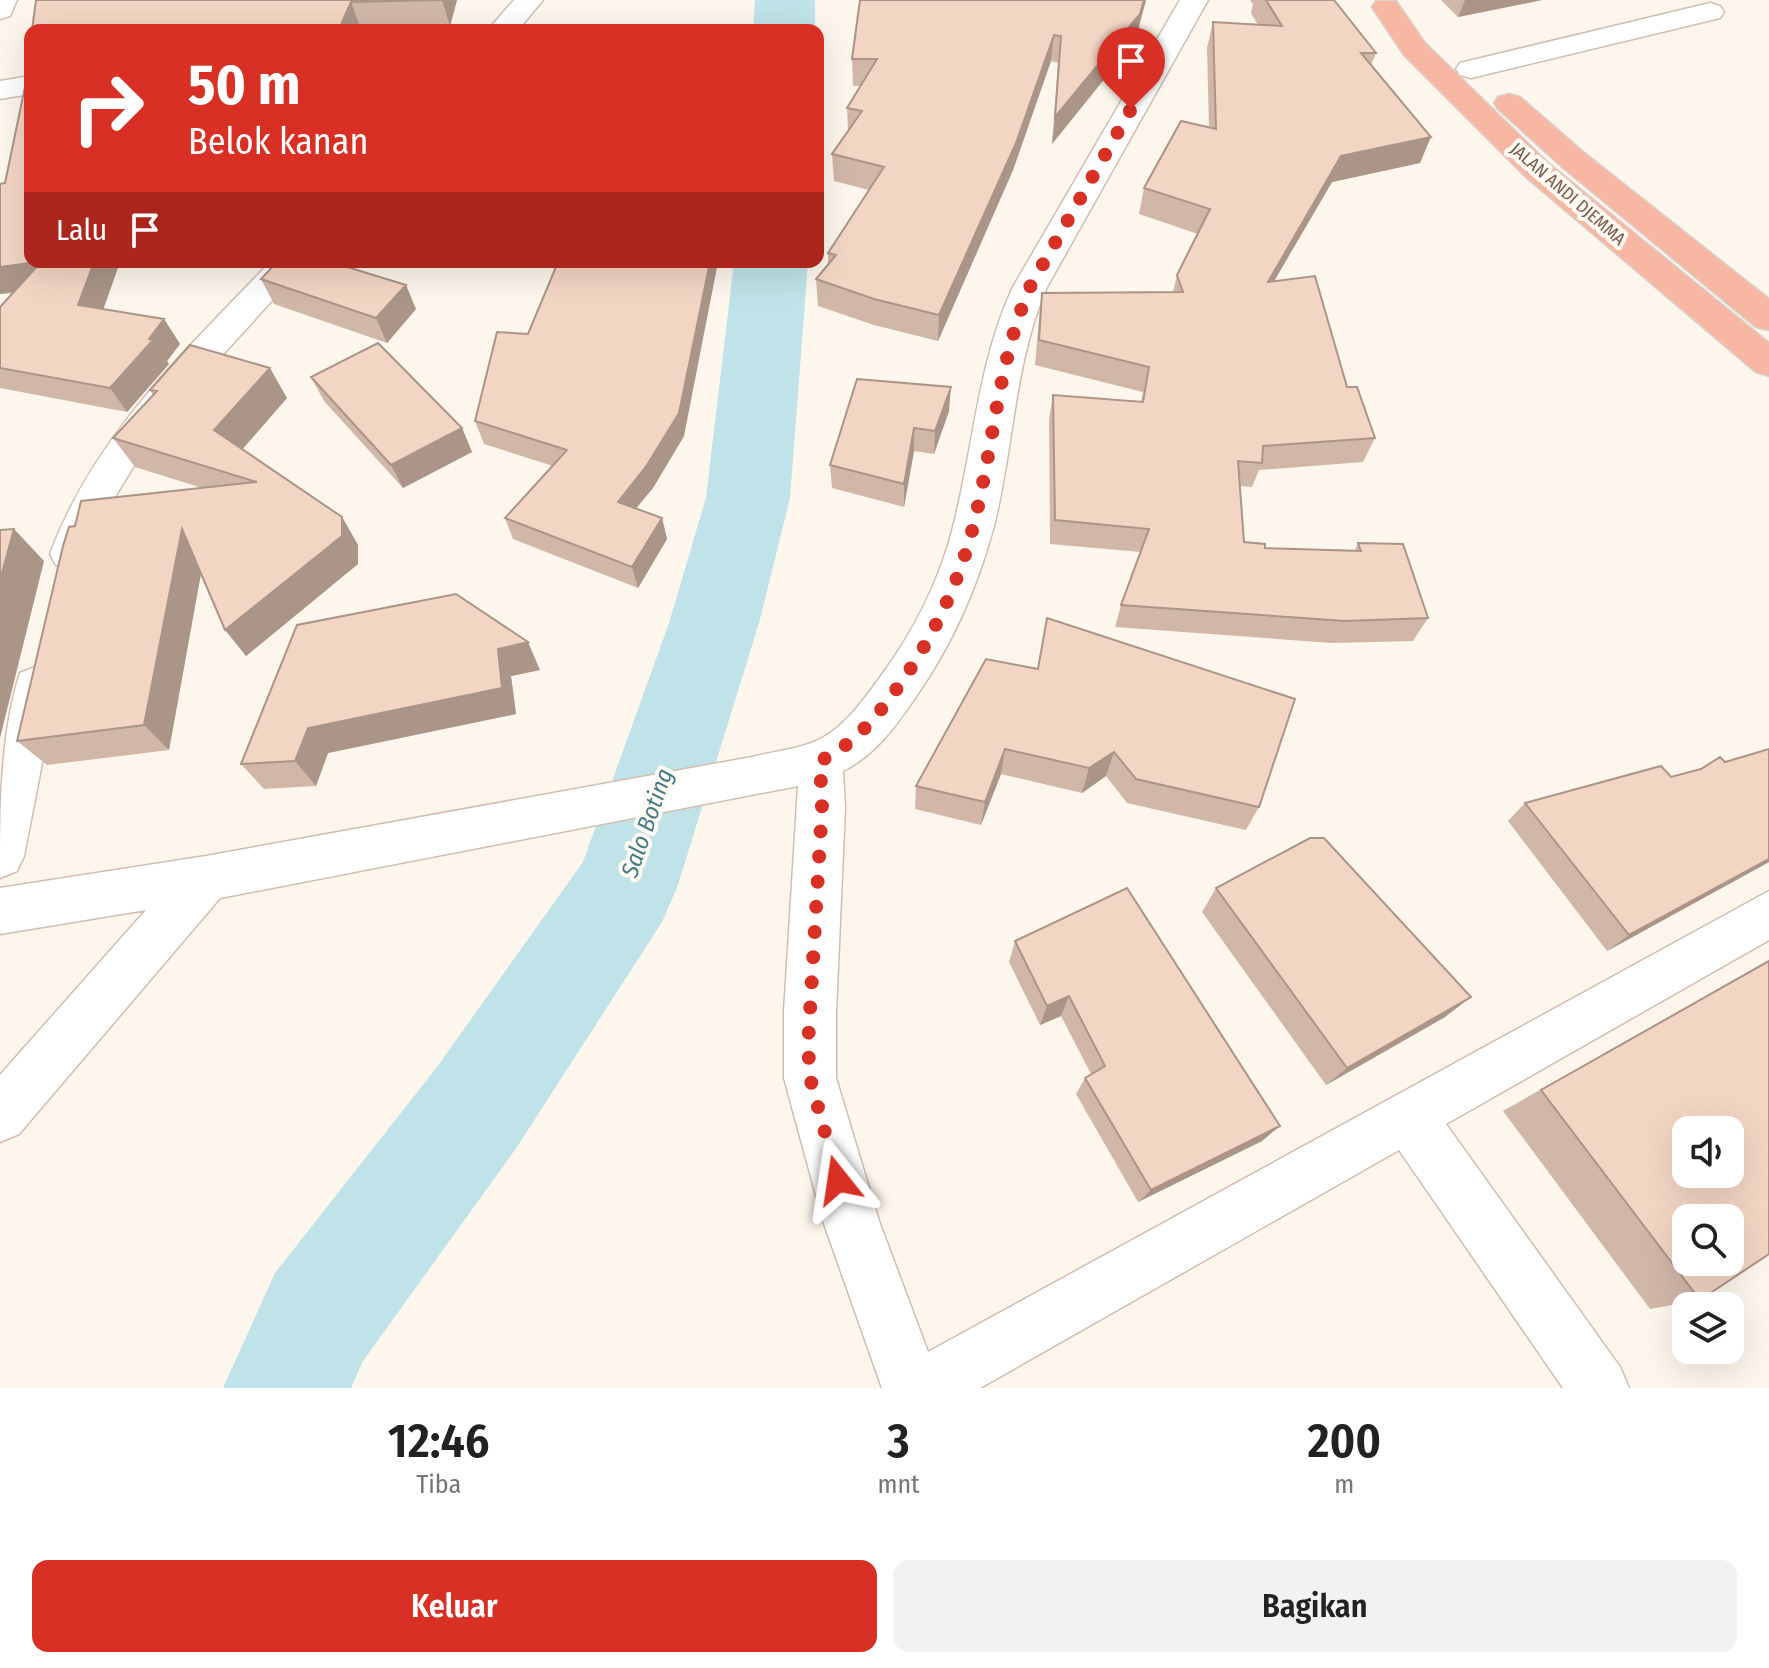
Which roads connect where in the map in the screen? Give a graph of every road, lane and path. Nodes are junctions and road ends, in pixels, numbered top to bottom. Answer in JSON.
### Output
{"nodes":[{"id":1,"x":3,"y":0,"type":"edge"},
{"id":2,"x":529,"y":0,"type":"edge"},
{"id":3,"x":1194,"y":0,"type":"edge"},
{"id":4,"x":1382,"y":4,"type":"edge"},
{"id":5,"x":0,"y":10,"type":"edge"},
{"id":6,"x":1710,"y":12,"type":"dead end"},
{"id":7,"x":507,"y":24,"type":"edge"},
{"id":8,"x":1471,"y":69,"type":"junction"},
{"id":9,"x":24,"y":86,"type":"edge"},
{"id":10,"x":0,"y":90,"type":"edge"},
{"id":11,"x":1572,"y":159,"type":"junction"},
{"id":12,"x":1537,"y":170,"type":"junction"},
{"id":13,"x":284,"y":268,"type":"edge"},
{"id":14,"x":1769,"y":318,"type":"edge"},
{"id":15,"x":1769,"y":363,"type":"edge"},
{"id":16,"x":60,"y":585,"type":"edge"},
{"id":17,"x":45,"y":649,"type":"edge"},
{"id":18,"x":820,"y":761,"type":"junction"},
{"id":19,"x":0,"y":856,"type":"edge"},
{"id":20,"x":206,"y":878,"type":"junction"},
{"id":21,"x":0,"y":911,"type":"edge"},
{"id":22,"x":1769,"y":914,"type":"edge"},
{"id":23,"x":0,"y":1115,"type":"edge"},
{"id":24,"x":1409,"y":1118,"type":"junction"},
{"id":25,"x":912,"y":1388,"type":"edge"},
{"id":26,"x":922,"y":1388,"type":"edge"},
{"id":27,"x":1599,"y":1388,"type":"edge"}],
"edges":[{"from":1,"to":5,"type":"street"},
{"from":2,"to":7,"type":"street"},
{"from":3,"to":18,"type":"street"},
{"from":4,"to":8,"type":"highway","name":"JALAN ANDI DJEMMA"},
{"from":4,"to":12,"type":"highway","name":"JALAN ANDI DJEMMA"},
{"from":6,"to":8,"type":"street"},
{"from":8,"to":11,"type":"highway","name":"JALAN ANDI DJEMMA"},
{"from":9,"to":10,"type":"street"},
{"from":11,"to":12,"type":"highway"},
{"from":11,"to":14,"type":"highway","name":"JALAN ANDI DJEMMA"},
{"from":12,"to":15,"type":"highway","name":"JALAN ANDI DJEMMA"},
{"from":13,"to":16,"type":"street"},
{"from":17,"to":19,"type":"street"},
{"from":18,"to":20,"type":"street"},
{"from":18,"to":25,"type":"street"},
{"from":20,"to":21,"type":"street"},
{"from":20,"to":23,"type":"street"},
{"from":22,"to":24,"type":"street"},
{"from":24,"to":26,"type":"street"},
{"from":24,"to":27,"type":"street"}]}
